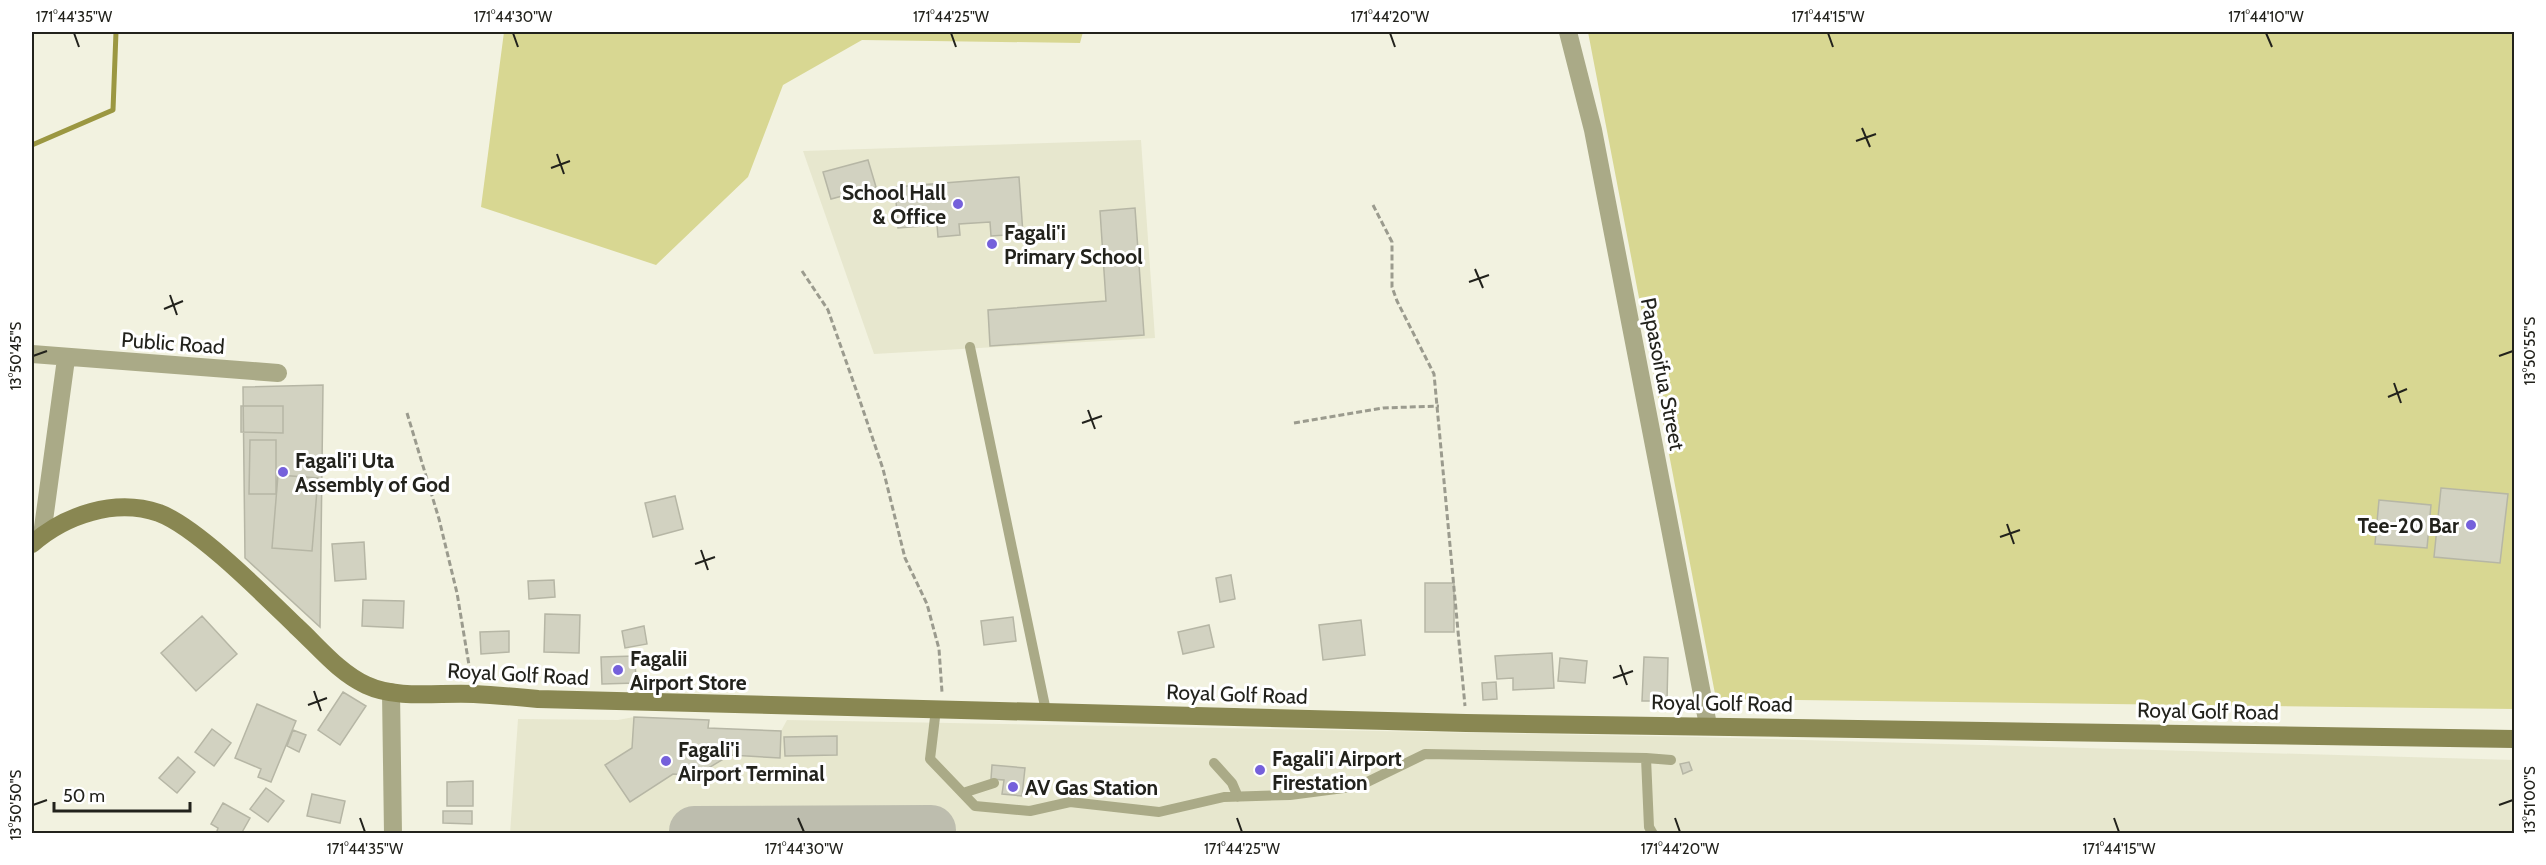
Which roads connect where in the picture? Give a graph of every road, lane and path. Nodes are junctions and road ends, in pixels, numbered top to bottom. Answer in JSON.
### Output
{"nodes":[{"id":1,"x":1568,"y":32,"type":"edge"},
{"id":2,"x":1373,"y":205,"type":"dead end"},
{"id":3,"x":802,"y":271,"type":"dead end"},
{"id":4,"x":969,"y":347,"type":"dead end"},
{"id":5,"x":32,"y":354,"type":"edge"},
{"id":6,"x":66,"y":359,"type":"junction"},
{"id":7,"x":278,"y":373,"type":"dead end"},
{"id":8,"x":1439,"y":406,"type":"junction"},
{"id":9,"x":407,"y":413,"type":"dead end"},
{"id":10,"x":1294,"y":423,"type":"dead end"},
{"id":11,"x":37,"y":539,"type":"edge"},
{"id":12,"x":391,"y":692,"type":"junction"},
{"id":13,"x":474,"y":694,"type":"junction"},
{"id":14,"x":940,"y":709,"type":"junction"},
{"id":15,"x":1046,"y":711,"type":"junction"},
{"id":16,"x":1466,"y":723,"type":"junction"},
{"id":17,"x":1708,"y":726,"type":"junction"},
{"id":18,"x":2514,"y":739,"type":"edge"},
{"id":19,"x":1646,"y":758,"type":"junction"},
{"id":20,"x":1671,"y":760,"type":"dead end"},
{"id":21,"x":1214,"y":763,"type":"dead end"},
{"id":22,"x":994,"y":783,"type":"dead end"},
{"id":23,"x":963,"y":793,"type":"junction"},
{"id":24,"x":1238,"y":797,"type":"junction"},
{"id":25,"x":393,"y":834,"type":"edge"},
{"id":26,"x":1653,"y":834,"type":"edge"}],
"edges":[{"from":1,"to":17,"type":"street","name":"Papasoifua Street"},
{"from":2,"to":8,"type":"path"},
{"from":3,"to":14,"type":"path"},
{"from":4,"to":15,"type":"lane"},
{"from":5,"to":6,"type":"street","name":"Public Road"},
{"from":6,"to":7,"type":"street","name":"Public Road"},
{"from":6,"to":11,"type":"street"},
{"from":8,"to":10,"type":"path"},
{"from":8,"to":16,"type":"path"},
{"from":9,"to":13,"type":"path"},
{"from":11,"to":12,"type":"main road","name":"Royal Golf Road"},
{"from":12,"to":13,"type":"main road","name":"Royal Golf Road"},
{"from":12,"to":25,"type":"street"},
{"from":13,"to":14,"type":"main road","name":"Royal Golf Road"},
{"from":14,"to":15,"type":"main road","name":"Royal Golf Road"},
{"from":14,"to":23,"type":"lane"},
{"from":15,"to":16,"type":"main road","name":"Royal Golf Road"},
{"from":16,"to":17,"type":"main road","name":"Royal Golf Road"},
{"from":17,"to":18,"type":"main road","name":"Royal Golf Road"},
{"from":19,"to":20,"type":"lane"},
{"from":19,"to":24,"type":"lane"},
{"from":19,"to":26,"type":"lane"},
{"from":21,"to":24,"type":"lane"},
{"from":22,"to":23,"type":"lane"},
{"from":23,"to":24,"type":"lane"}]}
